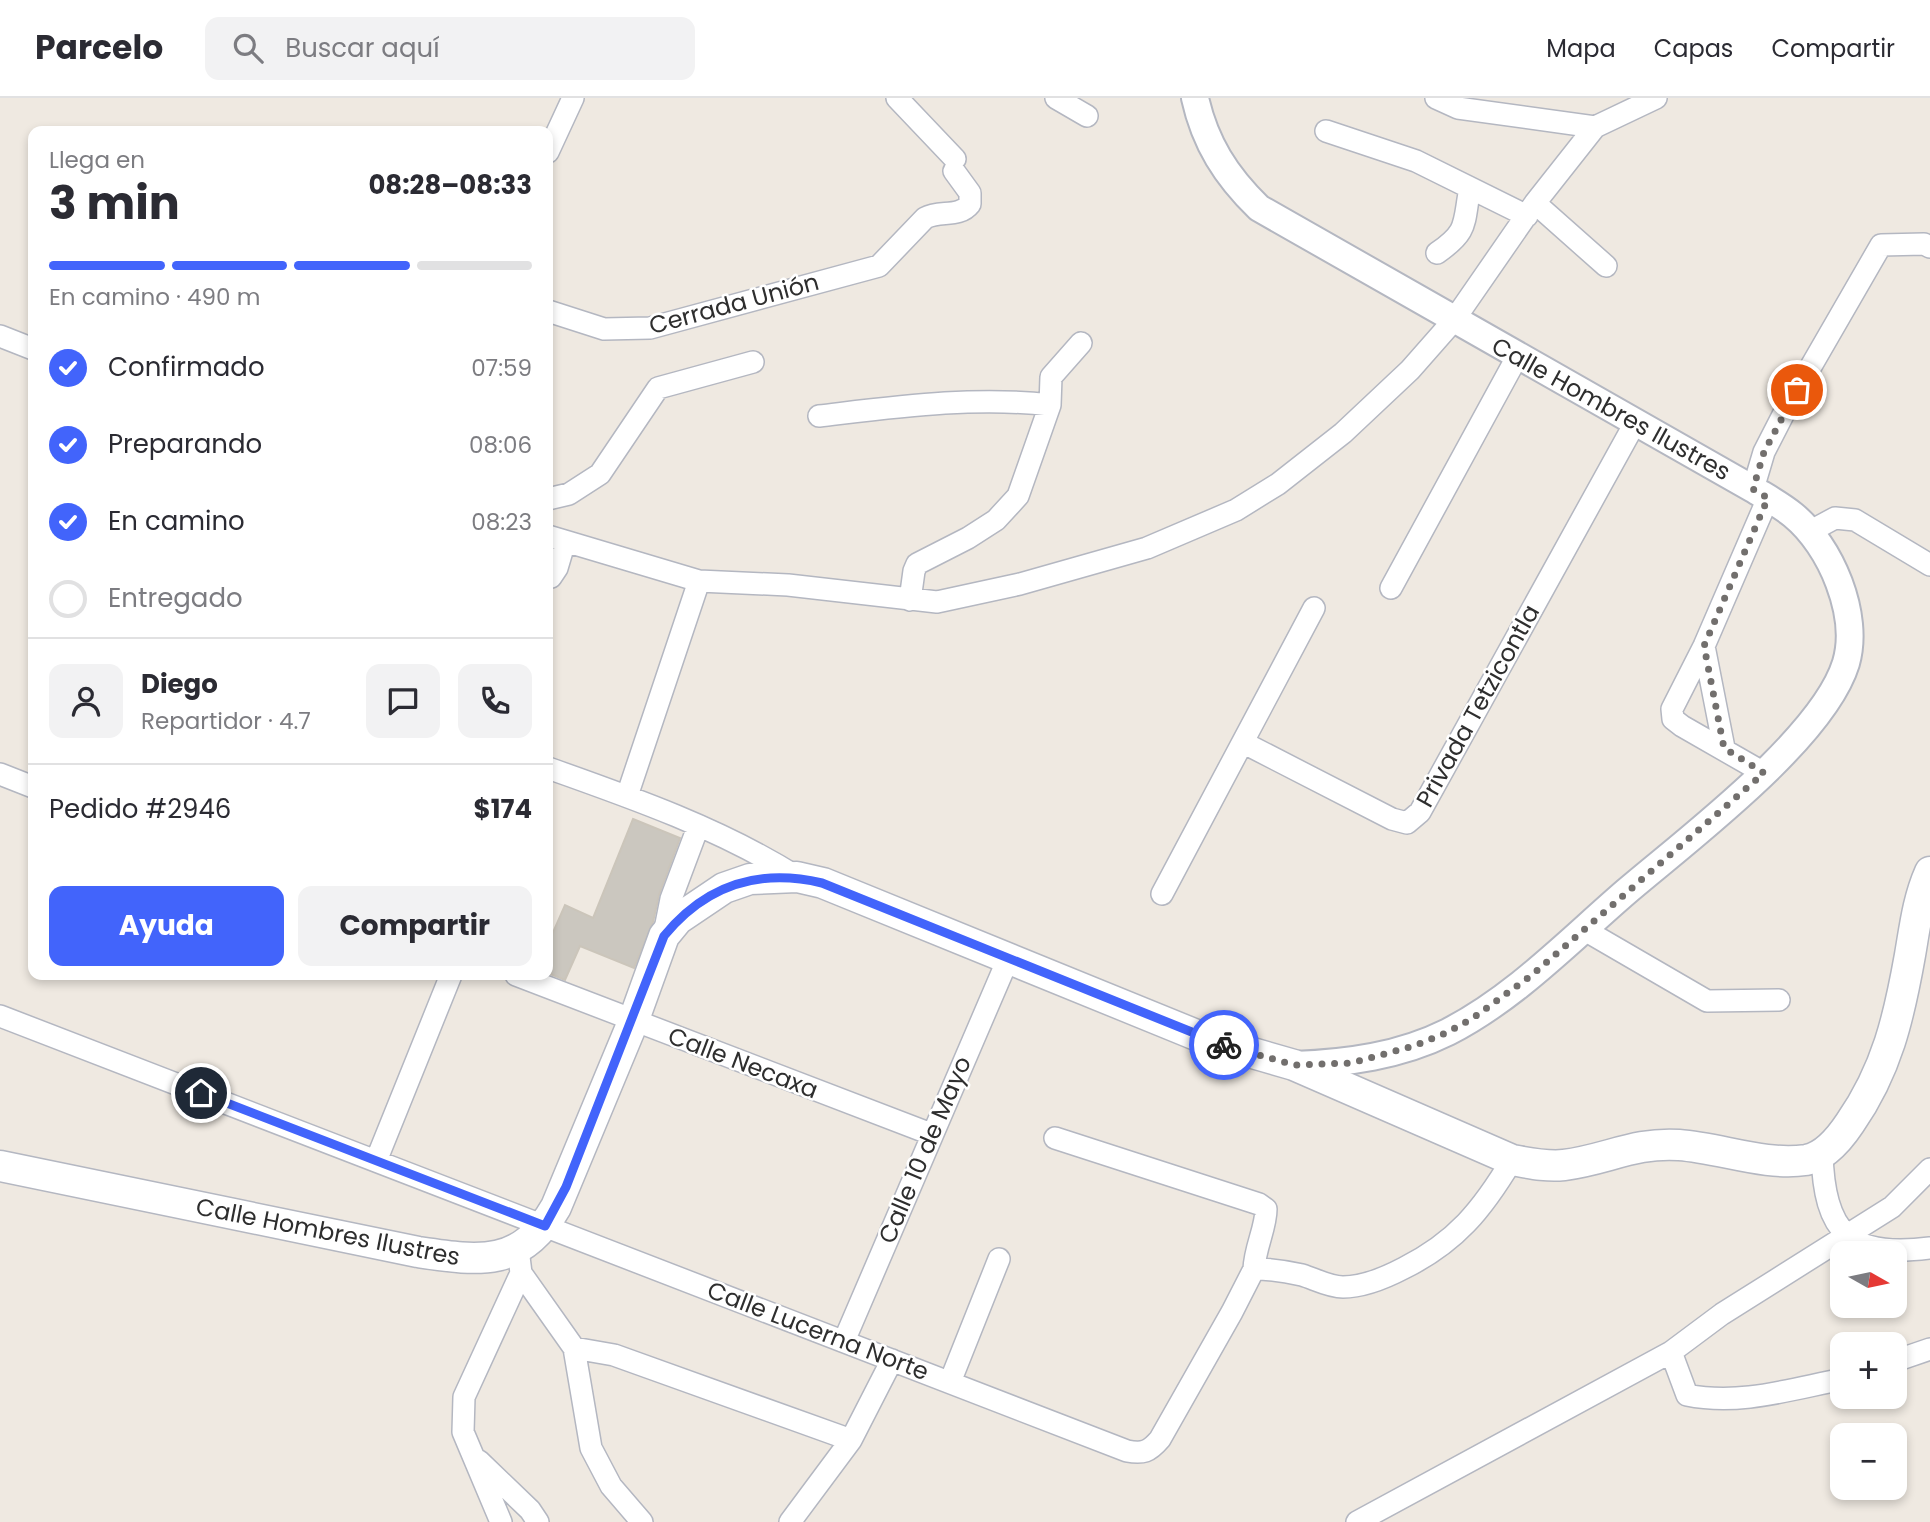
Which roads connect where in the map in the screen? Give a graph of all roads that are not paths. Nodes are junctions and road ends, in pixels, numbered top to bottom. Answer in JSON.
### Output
{"nodes":[{"id":1,"x":573,"y":98,"type":"edge"},
{"id":2,"x":897,"y":98,"type":"edge"},
{"id":3,"x":1056,"y":98,"type":"edge"},
{"id":4,"x":1195,"y":98,"type":"edge"},
{"id":5,"x":1436,"y":98,"type":"edge"},
{"id":6,"x":1656,"y":98,"type":"edge"},
{"id":7,"x":1087,"y":116,"type":"dead end"},
{"id":8,"x":1595,"y":127,"type":"junction"},
{"id":9,"x":1326,"y":131,"type":"dead end"},
{"id":10,"x":553,"y":141,"type":"edge"},
{"id":11,"x":1470,"y":188,"type":"junction"},
{"id":12,"x":1531,"y":210,"type":"junction"},
{"id":13,"x":1930,"y":247,"type":"edge"},
{"id":14,"x":1437,"y":253,"type":"dead end"},
{"id":15,"x":1606,"y":266,"type":"dead end"},
{"id":16,"x":553,"y":313,"type":"edge"},
{"id":17,"x":1454,"y":320,"type":"junction"},
{"id":18,"x":0,"y":336,"type":"edge"},
{"id":19,"x":1081,"y":343,"type":"dead end"},
{"id":20,"x":28,"y":347,"type":"edge"},
{"id":21,"x":1517,"y":357,"type":"junction"},
{"id":22,"x":753,"y":362,"type":"dead end"},
{"id":23,"x":1051,"y":405,"type":"junction"},
{"id":24,"x":819,"y":416,"type":"dead end"},
{"id":25,"x":1635,"y":423,"type":"junction"},
{"id":26,"x":1760,"y":494,"type":"junction"},
{"id":27,"x":553,"y":498,"type":"edge"},
{"id":28,"x":1809,"y":532,"type":"junction"},
{"id":29,"x":556,"y":539,"type":"edge"},
{"id":30,"x":1930,"y":565,"type":"edge"},
{"id":31,"x":553,"y":574,"type":"edge"},
{"id":32,"x":699,"y":581,"type":"junction"},
{"id":33,"x":1391,"y":588,"type":"dead end"},
{"id":34,"x":910,"y":600,"type":"junction"},
{"id":35,"x":1314,"y":608,"type":"dead end"},
{"id":36,"x":1704,"y":646,"type":"junction"},
{"id":37,"x":1244,"y":743,"type":"junction"},
{"id":38,"x":1724,"y":748,"type":"junction"},
{"id":39,"x":553,"y":770,"type":"edge"},
{"id":40,"x":1764,"y":773,"type":"junction"},
{"id":41,"x":0,"y":774,"type":"edge"},
{"id":42,"x":28,"y":785,"type":"edge"},
{"id":43,"x":627,"y":796,"type":"junction"},
{"id":44,"x":698,"y":827,"type":"junction"},
{"id":45,"x":1930,"y":873,"type":"edge"},
{"id":46,"x":797,"y":877,"type":"junction"},
{"id":47,"x":1162,"y":894,"type":"dead end"},
{"id":48,"x":1583,"y":929,"type":"junction"},
{"id":49,"x":664,"y":936,"type":"junction"},
{"id":50,"x":1007,"y":959,"type":"junction"},
{"id":51,"x":449,"y":980,"type":"edge"},
{"id":52,"x":528,"y":980,"type":"edge"},
{"id":53,"x":1779,"y":1000,"type":"dead end"},
{"id":54,"x":0,"y":1016,"type":"edge"},
{"id":55,"x":633,"y":1022,"type":"junction"},
{"id":56,"x":1294,"y":1065,"type":"junction"},
{"id":57,"x":931,"y":1134,"type":"junction"},
{"id":58,"x":1055,"y":1138,"type":"dead end"},
{"id":59,"x":1822,"y":1153,"type":"junction"},
{"id":60,"x":1512,"y":1160,"type":"junction"},
{"id":61,"x":376,"y":1161,"type":"junction"},
{"id":62,"x":0,"y":1166,"type":"edge"},
{"id":63,"x":1930,"y":1169,"type":"edge"},
{"id":64,"x":545,"y":1226,"type":"junction"},
{"id":65,"x":1846,"y":1234,"type":"junction"},
{"id":66,"x":1930,"y":1248,"type":"edge"},
{"id":67,"x":999,"y":1259,"type":"dead end"},
{"id":68,"x":520,"y":1261,"type":"junction"},
{"id":69,"x":1254,"y":1269,"type":"junction"},
{"id":70,"x":844,"y":1341,"type":"junction"},
{"id":71,"x":574,"y":1348,"type":"junction"},
{"id":72,"x":1930,"y":1349,"type":"edge"},
{"id":73,"x":1671,"y":1352,"type":"junction"},
{"id":74,"x":1907,"y":1357,"type":"edge"},
{"id":75,"x":892,"y":1360,"type":"junction"},
{"id":76,"x":950,"y":1382,"type":"junction"},
{"id":77,"x":1830,"y":1382,"type":"edge"},
{"id":78,"x":851,"y":1440,"type":"junction"},
{"id":79,"x":473,"y":1455,"type":"junction"},
{"id":80,"x":500,"y":1522,"type":"edge"},
{"id":81,"x":538,"y":1522,"type":"edge"},
{"id":82,"x":642,"y":1522,"type":"edge"},
{"id":83,"x":790,"y":1522,"type":"edge"},
{"id":84,"x":1357,"y":1522,"type":"edge"}],
"edges":[{"from":1,"to":10,"type":"street"},
{"from":2,"to":16,"type":"street","name":"Cerrada Unión"},
{"from":3,"to":7,"type":"street"},
{"from":4,"to":17,"type":"street","name":"Calle Hombres Ilustres"},
{"from":5,"to":8,"type":"street"},
{"from":6,"to":8,"type":"street"},
{"from":8,"to":12,"type":"street"},
{"from":9,"to":11,"type":"street"},
{"from":11,"to":12,"type":"street"},
{"from":11,"to":14,"type":"street"},
{"from":12,"to":15,"type":"street"},
{"from":12,"to":17,"type":"street"},
{"from":13,"to":26,"type":"street"},
{"from":17,"to":21,"type":"street","name":"Calle Hombres Ilustres"},
{"from":17,"to":34,"type":"street"},
{"from":18,"to":20,"type":"street"},
{"from":19,"to":23,"type":"street"},
{"from":21,"to":25,"type":"street","name":"Calle Hombres Ilustres"},
{"from":21,"to":33,"type":"street"},
{"from":22,"to":27,"type":"street"},
{"from":23,"to":24,"type":"street"},
{"from":23,"to":34,"type":"street"},
{"from":25,"to":26,"type":"street","name":"Calle Hombres Ilustres"},
{"from":25,"to":37,"type":"street","name":"Privada Tetzicontla"},
{"from":26,"to":28,"type":"street","name":"Calle Hombres Ilustres"},
{"from":26,"to":36,"type":"street"},
{"from":28,"to":30,"type":"street"},
{"from":28,"to":40,"type":"street","name":"Calle Hombres Ilustres"},
{"from":29,"to":31,"type":"street"},
{"from":29,"to":32,"type":"street"},
{"from":32,"to":34,"type":"street"},
{"from":32,"to":43,"type":"street"},
{"from":35,"to":37,"type":"street"},
{"from":36,"to":38,"type":"street"},
{"from":36,"to":38,"type":"street"},
{"from":37,"to":47,"type":"street"},
{"from":38,"to":40,"type":"street"},
{"from":39,"to":43,"type":"street"},
{"from":40,"to":48,"type":"street","name":"Calle Hombres Ilustres"},
{"from":41,"to":42,"type":"street"},
{"from":43,"to":44,"type":"street"},
{"from":44,"to":46,"type":"street"},
{"from":44,"to":49,"type":"street","name":"Calle Hombres Ilustres"},
{"from":45,"to":59,"type":"main road"},
{"from":46,"to":49,"type":"main road","name":"Calle Hombres Ilustres"},
{"from":46,"to":50,"type":"main road","name":"Calle Hombres Ilustres"},
{"from":48,"to":53,"type":"street"},
{"from":48,"to":56,"type":"street","name":"Calle Hombres Ilustres"},
{"from":49,"to":55,"type":"main road","name":"Calle Hombres Ilustres"},
{"from":50,"to":56,"type":"main road","name":"Calle Hombres Ilustres"},
{"from":50,"to":57,"type":"street","name":"Calle 10 de Mayo"},
{"from":51,"to":61,"type":"street"},
{"from":52,"to":55,"type":"street","name":"Calle Necaxa"},
{"from":54,"to":61,"type":"street","name":"Calle Lucerna Norte"},
{"from":55,"to":57,"type":"street","name":"Calle Necaxa"},
{"from":55,"to":64,"type":"main road","name":"Calle Hombres Ilustres"},
{"from":56,"to":60,"type":"main road","name":"Calle Hombres Ilustres"},
{"from":57,"to":70,"type":"street","name":"Calle 10 de Mayo"},
{"from":58,"to":69,"type":"street"},
{"from":59,"to":60,"type":"main road","name":"Calle Hombres Ilustres"},
{"from":59,"to":65,"type":"street"},
{"from":60,"to":69,"type":"street"},
{"from":61,"to":64,"type":"street","name":"Calle Lucerna Norte"},
{"from":62,"to":68,"type":"main road","name":"Calle Hombres Ilustres"},
{"from":63,"to":65,"type":"street"},
{"from":64,"to":68,"type":"main road","name":"Calle Hombres Ilustres"},
{"from":64,"to":70,"type":"street","name":"Calle Lucerna Norte"},
{"from":65,"to":66,"type":"street"},
{"from":65,"to":73,"type":"street"},
{"from":67,"to":76,"type":"street"},
{"from":68,"to":71,"type":"street"},
{"from":68,"to":79,"type":"street"},
{"from":69,"to":76,"type":"street","name":"Calle Lucerna Norte"},
{"from":70,"to":75,"type":"street","name":"Calle Lucerna Norte"},
{"from":71,"to":78,"type":"street"},
{"from":71,"to":82,"type":"street"},
{"from":72,"to":74,"type":"street"},
{"from":73,"to":77,"type":"street"},
{"from":73,"to":84,"type":"street"},
{"from":75,"to":76,"type":"street","name":"Calle Lucerna Norte"},
{"from":75,"to":78,"type":"street"},
{"from":78,"to":83,"type":"street"},
{"from":79,"to":80,"type":"street"},
{"from":79,"to":81,"type":"street"}]}
